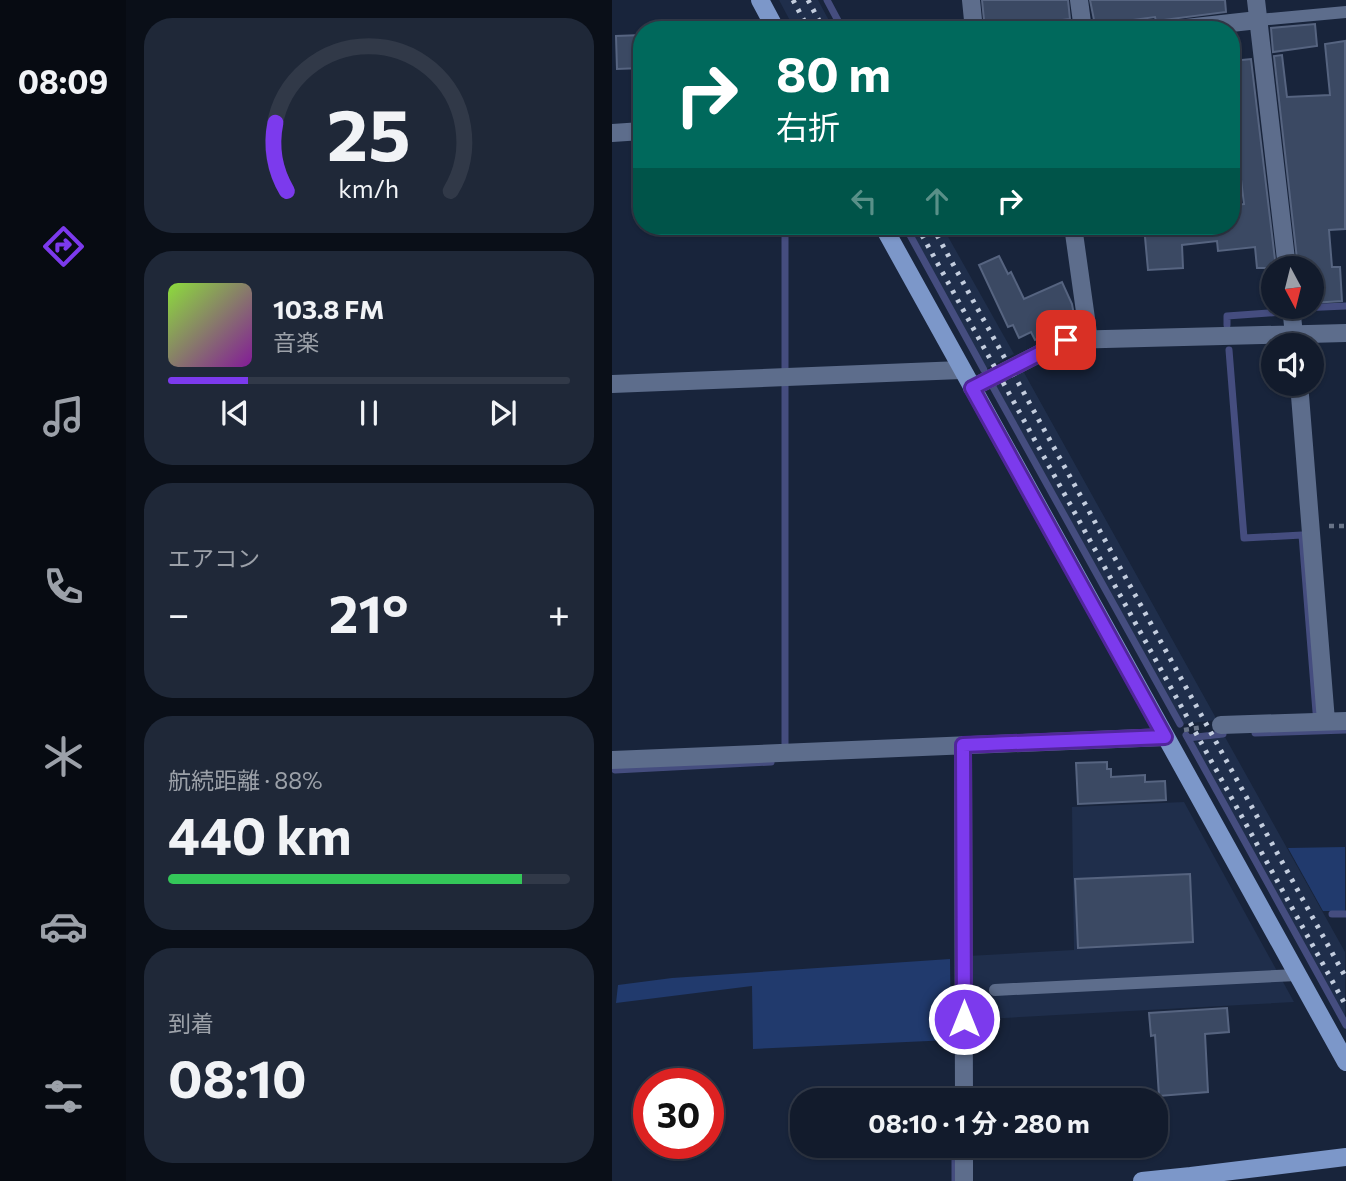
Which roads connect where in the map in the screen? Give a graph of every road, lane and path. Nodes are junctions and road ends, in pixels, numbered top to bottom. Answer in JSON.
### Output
{"nodes":[{"id":1,"x":760,"y":0,"type":"edge"},
{"id":2,"x":971,"y":0,"type":"edge"},
{"id":3,"x":1079,"y":0,"type":"edge"},
{"id":4,"x":1256,"y":0,"type":"edge"},
{"id":5,"x":1345,"y":12,"type":"edge"},
{"id":6,"x":1258,"y":20,"type":"junction"},
{"id":7,"x":771,"y":21,"type":"edge"},
{"id":8,"x":973,"y":21,"type":"edge"},
{"id":9,"x":1082,"y":21,"type":"edge"},
{"id":10,"x":1240,"y":22,"type":"edge"},
{"id":11,"x":633,"y":132,"type":"edge"},
{"id":12,"x":612,"y":133,"type":"edge"},
{"id":13,"x":888,"y":235,"type":"edge"},
{"id":14,"x":1074,"y":235,"type":"edge"},
{"id":15,"x":1286,"y":256,"type":"edge"},
{"id":16,"x":1345,"y":332,"type":"edge"},
{"id":17,"x":1324,"y":335,"type":"edge"},
{"id":18,"x":1261,"y":339,"type":"edge"},
{"id":19,"x":1089,"y":340,"type":"junction"},
{"id":20,"x":961,"y":370,"type":"junction"},
{"id":21,"x":612,"y":384,"type":"edge"},
{"id":22,"x":972,"y":388,"type":"junction"},
{"id":23,"x":1300,"y":396,"type":"edge"},
{"id":24,"x":1326,"y":721,"type":"junction"},
{"id":25,"x":1345,"y":721,"type":"edge"},
{"id":26,"x":1221,"y":724,"type":"joint"},
{"id":27,"x":1164,"y":735,"type":"junction"},
{"id":28,"x":963,"y":745,"type":"junction"},
{"id":29,"x":612,"y":760,"type":"edge"},
{"id":30,"x":1297,"y":975,"type":"junction"},
{"id":31,"x":995,"y":990,"type":"dead end"},
{"id":32,"x":1345,"y":1062,"type":"edge"},
{"id":33,"x":964,"y":1088,"type":"edge"},
{"id":34,"x":1345,"y":1157,"type":"edge"},
{"id":35,"x":964,"y":1158,"type":"edge"},
{"id":36,"x":1192,"y":1178,"type":"edge"},
{"id":37,"x":964,"y":1181,"type":"edge"},
{"id":38,"x":1142,"y":1181,"type":"edge"}],
"edges":[{"from":1,"to":7,"type":"street"},
{"from":2,"to":8,"type":"street"},
{"from":3,"to":9,"type":"street"},
{"from":4,"to":6,"type":"street"},
{"from":5,"to":6,"type":"lane"},
{"from":6,"to":10,"type":"street"},
{"from":6,"to":15,"type":"street"},
{"from":11,"to":12,"type":"street"},
{"from":13,"to":20,"type":"street"},
{"from":14,"to":19,"type":"street"},
{"from":16,"to":17,"type":"street"},
{"from":18,"to":19,"type":"street"},
{"from":19,"to":22,"type":"street"},
{"from":20,"to":21,"type":"street"},
{"from":20,"to":22,"type":"street"},
{"from":22,"to":27,"type":"street"},
{"from":23,"to":24,"type":"street"},
{"from":24,"to":25,"type":"street"},
{"from":24,"to":26,"type":"street"},
{"from":26,"to":27,"type":"path"},
{"from":27,"to":28,"type":"street"},
{"from":27,"to":30,"type":"street"},
{"from":28,"to":29,"type":"street"},
{"from":28,"to":33,"type":"street"},
{"from":30,"to":31,"type":"lane"},
{"from":30,"to":32,"type":"street"},
{"from":34,"to":36,"type":"street"},
{"from":35,"to":37,"type":"street"},
{"from":36,"to":38,"type":"street"}]}
